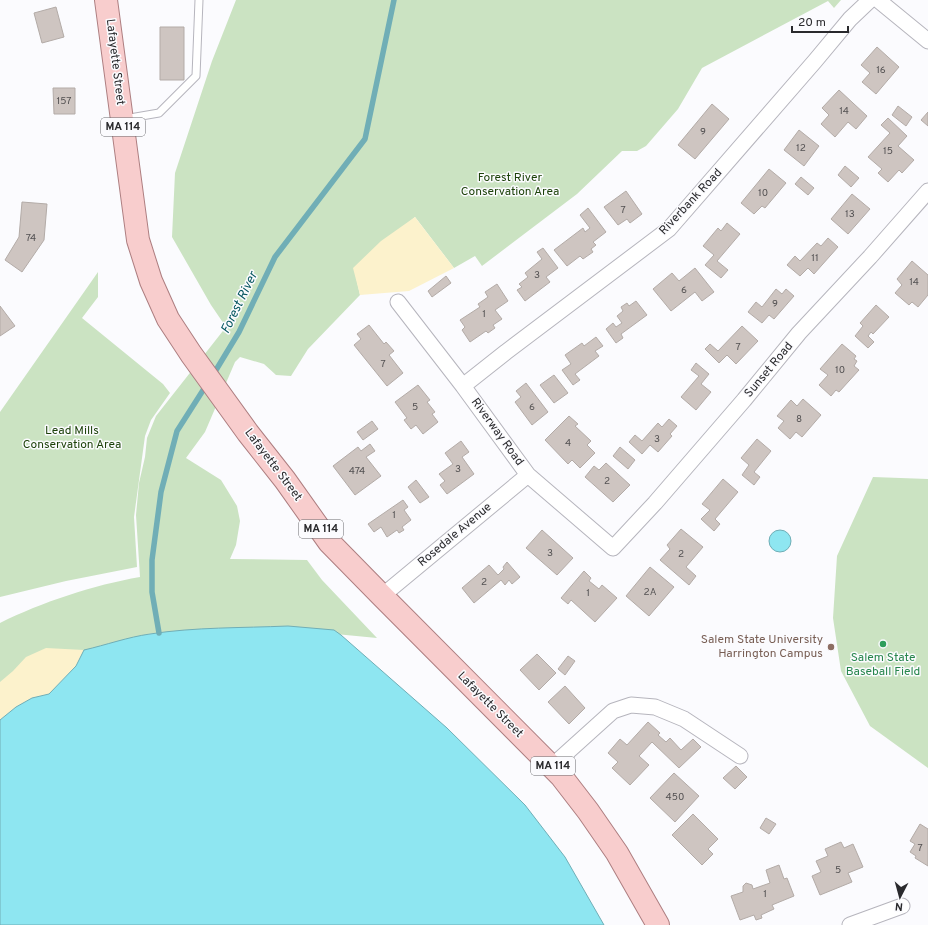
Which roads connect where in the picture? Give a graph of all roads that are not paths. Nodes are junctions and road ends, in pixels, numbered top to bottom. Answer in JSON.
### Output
{"nodes":[{"id":1,"x":106,"y":0,"type":"edge"},
{"id":2,"x":198,"y":0,"type":"edge"},
{"id":3,"x":870,"y":0,"type":"edge"},
{"id":4,"x":878,"y":0,"type":"edge"},
{"id":5,"x":928,"y":41,"type":"edge"},
{"id":6,"x":122,"y":120,"type":"junction"},
{"id":7,"x":928,"y":191,"type":"edge"},
{"id":8,"x":398,"y":302,"type":"dead end"},
{"id":9,"x":463,"y":386,"type":"junction"},
{"id":10,"x":528,"y":475,"type":"junction"},
{"id":11,"x":611,"y":546,"type":"joint"},
{"id":12,"x":382,"y":596,"type":"junction"},
{"id":13,"x":740,"y":756,"type":"dead end"},
{"id":14,"x":552,"y":766,"type":"junction"},
{"id":15,"x":902,"y":906,"type":"dead end"},
{"id":16,"x":658,"y":925,"type":"edge"},
{"id":17,"x":850,"y":925,"type":"edge"}],
"edges":[{"from":1,"to":6,"type":"main road","name":"Lafayette Street","number":"MA 114"},
{"from":2,"to":6,"type":"lane"},
{"from":3,"to":9,"type":"street","name":"Riverbank Road"},
{"from":4,"to":5,"type":"street"},
{"from":6,"to":12,"type":"main road","name":"Lafayette Street","number":"MA 114"},
{"from":7,"to":11,"type":"street","name":"Sunset Road"},
{"from":8,"to":9,"type":"street","name":"Riverway Road"},
{"from":9,"to":10,"type":"street","name":"Riverway Road"},
{"from":10,"to":11,"type":"street","name":"Riverway Road"},
{"from":10,"to":12,"type":"street","name":"Rosedale Avenue"},
{"from":12,"to":14,"type":"main road","name":"Lafayette Street","number":"MA 114"},
{"from":13,"to":14,"type":"street"},
{"from":14,"to":16,"type":"main road","name":"Lafayette Street","number":"MA 114"},
{"from":15,"to":17,"type":"street"}]}
